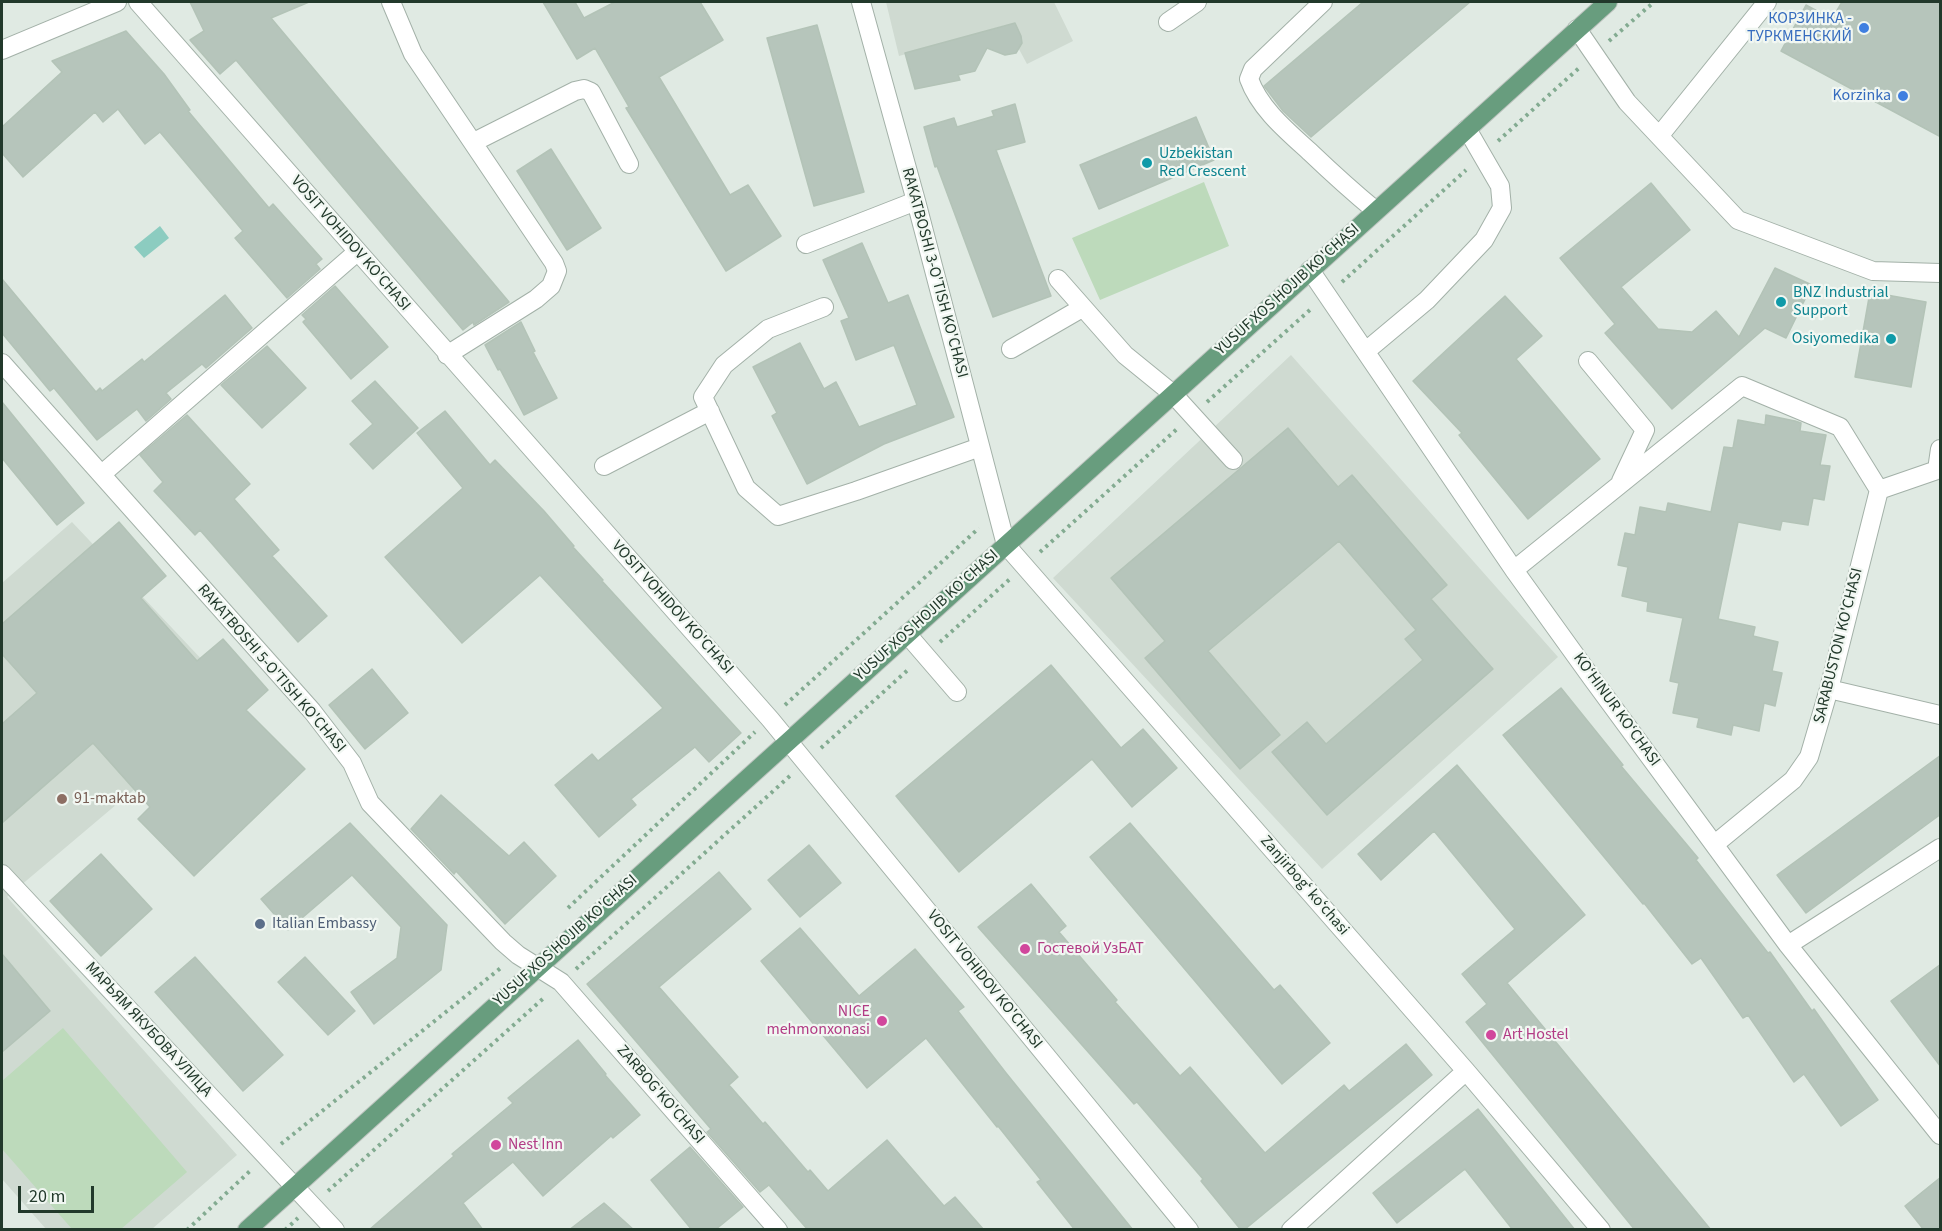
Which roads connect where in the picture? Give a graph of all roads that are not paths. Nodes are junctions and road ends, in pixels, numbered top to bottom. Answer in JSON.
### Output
{"nodes":[{"id":1,"x":117,"y":2,"type":"edge"},
{"id":2,"x":138,"y":2,"type":"edge"},
{"id":3,"x":391,"y":2,"type":"edge"},
{"id":4,"x":861,"y":2,"type":"edge"},
{"id":5,"x":1197,"y":2,"type":"edge"},
{"id":6,"x":1323,"y":2,"type":"edge"},
{"id":7,"x":1608,"y":2,"type":"edge"},
{"id":8,"x":1767,"y":2,"type":"edge"},
{"id":9,"x":1168,"y":22,"type":"dead end"},
{"id":10,"x":1577,"y":29,"type":"junction"},
{"id":11,"x":2,"y":50,"type":"edge"},
{"id":12,"x":1467,"y":129,"type":"junction"},
{"id":13,"x":1660,"y":135,"type":"junction"},
{"id":14,"x":474,"y":142,"type":"junction"},
{"id":15,"x":629,"y":164,"type":"dead end"},
{"id":16,"x":916,"y":201,"type":"junction"},
{"id":17,"x":1376,"y":211,"type":"junction"},
{"id":18,"x":806,"y":244,"type":"dead end"},
{"id":19,"x":357,"y":252,"type":"junction"},
{"id":20,"x":1310,"y":270,"type":"junction"},
{"id":21,"x":1941,"y":273,"type":"edge"},
{"id":22,"x":1058,"y":279,"type":"dead end"},
{"id":23,"x":824,"y":307,"type":"dead end"},
{"id":24,"x":1082,"y":308,"type":"junction"},
{"id":25,"x":1011,"y":349,"type":"dead end"},
{"id":26,"x":1366,"y":351,"type":"junction"},
{"id":27,"x":447,"y":355,"type":"junction"},
{"id":28,"x":1588,"y":361,"type":"dead end"},
{"id":29,"x":2,"y":363,"type":"edge"},
{"id":30,"x":1173,"y":394,"type":"junction"},
{"id":31,"x":710,"y":411,"type":"junction"},
{"id":32,"x":980,"y":447,"type":"junction"},
{"id":33,"x":1941,"y":449,"type":"edge"},
{"id":34,"x":1233,"y":460,"type":"dead end"},
{"id":35,"x":604,"y":466,"type":"dead end"},
{"id":36,"x":1939,"y":471,"type":"edge"},
{"id":37,"x":102,"y":474,"type":"junction"},
{"id":38,"x":1619,"y":485,"type":"junction"},
{"id":39,"x":1879,"y":490,"type":"junction"},
{"id":40,"x":1006,"y":545,"type":"junction"},
{"id":41,"x":1514,"y":570,"type":"junction"},
{"id":42,"x":907,"y":634,"type":"junction"},
{"id":43,"x":1829,"y":689,"type":"junction"},
{"id":44,"x":957,"y":692,"type":"dead end"},
{"id":45,"x":1941,"y":715,"type":"edge"},
{"id":46,"x":789,"y":741,"type":"junction"},
{"id":47,"x":1715,"y":844,"type":"junction"},
{"id":48,"x":1941,"y":848,"type":"edge"},
{"id":49,"x":2,"y":874,"type":"edge"},
{"id":50,"x":1788,"y":945,"type":"junction"},
{"id":51,"x":537,"y":967,"type":"junction"},
{"id":52,"x":1466,"y":1071,"type":"junction"},
{"id":53,"x":1941,"y":1135,"type":"edge"},
{"id":54,"x":295,"y":1186,"type":"junction"},
{"id":55,"x":247,"y":1230,"type":"edge"},
{"id":56,"x":335,"y":1230,"type":"edge"},
{"id":57,"x":778,"y":1230,"type":"edge"},
{"id":58,"x":1189,"y":1230,"type":"edge"},
{"id":59,"x":1291,"y":1230,"type":"edge"},
{"id":60,"x":1601,"y":1230,"type":"edge"}],
"edges":[{"from":1,"to":11,"type":"street"},
{"from":2,"to":19,"type":"street","name":"VOSIT VOHIDOV KO'CHASI"},
{"from":3,"to":14,"type":"street"},
{"from":4,"to":16,"type":"street","name":"RAKATBOSHI 3-O'TISH KO'CHASI"},
{"from":5,"to":9,"type":"street"},
{"from":6,"to":17,"type":"street"},
{"from":7,"to":10,"type":"main road","name":"YUSUF XOS HOJIB KO'CHASI"},
{"from":8,"to":13,"type":"street"},
{"from":10,"to":12,"type":"main road","name":"YUSUF XOS HOJIB KO'CHASI"},
{"from":10,"to":13,"type":"street"},
{"from":12,"to":17,"type":"main road","name":"YUSUF XOS HOJIB KO'CHASI"},
{"from":12,"to":26,"type":"street"},
{"from":13,"to":21,"type":"street"},
{"from":14,"to":15,"type":"street"},
{"from":14,"to":27,"type":"street"},
{"from":16,"to":18,"type":"street"},
{"from":16,"to":32,"type":"street","name":"RAKATBOSHI 3-O'TISH KO'CHASI"},
{"from":17,"to":20,"type":"main road","name":"YUSUF XOS HOJIB KO'CHASI"},
{"from":19,"to":27,"type":"street","name":"VOSIT VOHIDOV KO'CHASI"},
{"from":19,"to":37,"type":"street"},
{"from":20,"to":26,"type":"street","name":"KO‘HINUR KO‘CHASI"},
{"from":20,"to":30,"type":"main road","name":"YUSUF XOS HOJIB KO'CHASI"},
{"from":22,"to":24,"type":"street"},
{"from":23,"to":31,"type":"street"},
{"from":24,"to":25,"type":"street"},
{"from":24,"to":30,"type":"street"},
{"from":26,"to":41,"type":"street","name":"KO‘HINUR KO‘CHASI"},
{"from":27,"to":46,"type":"street","name":"VOSIT VOHIDOV KO'CHASI"},
{"from":28,"to":38,"type":"street"},
{"from":29,"to":37,"type":"street","name":"RAKATBOSHI 5-O'TISH KO'CHASI"},
{"from":30,"to":34,"type":"street"},
{"from":30,"to":40,"type":"main road","name":"YUSUF XOS HOJIB KO'CHASI"},
{"from":31,"to":32,"type":"street"},
{"from":31,"to":35,"type":"street"},
{"from":32,"to":40,"type":"street","name":"RAKATBOSHI 3-O'TISH KO'CHASI"},
{"from":33,"to":36,"type":"street"},
{"from":36,"to":39,"type":"street"},
{"from":37,"to":51,"type":"street","name":"RAKATBOSHI 5-O'TISH KO'CHASI"},
{"from":38,"to":39,"type":"street"},
{"from":38,"to":41,"type":"street"},
{"from":39,"to":43,"type":"street","name":"SARABUSTON KO'CHASI"},
{"from":40,"to":42,"type":"main road","name":"YUSUF XOS HOJIB KO'CHASI"},
{"from":40,"to":52,"type":"street","name":"Zanjirbogʻ koʻchasi"},
{"from":41,"to":47,"type":"street","name":"KO‘HINUR KO‘CHASI"},
{"from":42,"to":44,"type":"street"},
{"from":42,"to":46,"type":"main road","name":"YUSUF XOS HOJIB KO'CHASI"},
{"from":43,"to":45,"type":"street"},
{"from":43,"to":47,"type":"street","name":"SARABUSTON KO'CHASI"},
{"from":46,"to":51,"type":"main road","name":"YUSUF XOS HOJIB KO'CHASI"},
{"from":46,"to":58,"type":"street","name":"VOSIT VOHIDOV KO'CHASI"},
{"from":47,"to":50,"type":"street","name":"KO‘HINUR KO‘CHASI"},
{"from":48,"to":50,"type":"street"},
{"from":49,"to":54,"type":"street","name":"МАРЬЯМ ЯКУБОВА УЛИЦА"},
{"from":50,"to":53,"type":"street","name":"KO‘HINUR KO‘CHASI"},
{"from":51,"to":54,"type":"main road","name":"YUSUF XOS HOJIB KO'CHASI"},
{"from":51,"to":57,"type":"street","name":"ZARBOG'KO'CHASI"},
{"from":52,"to":59,"type":"street"},
{"from":52,"to":60,"type":"street","name":"Zanjirbogʻ koʻchasi"},
{"from":54,"to":55,"type":"main road","name":"YUSUF XOS HOJIB KO'CHASI"},
{"from":54,"to":56,"type":"street","name":"МАРЬЯМ ЯКУБОВА УЛИЦА"}]}
